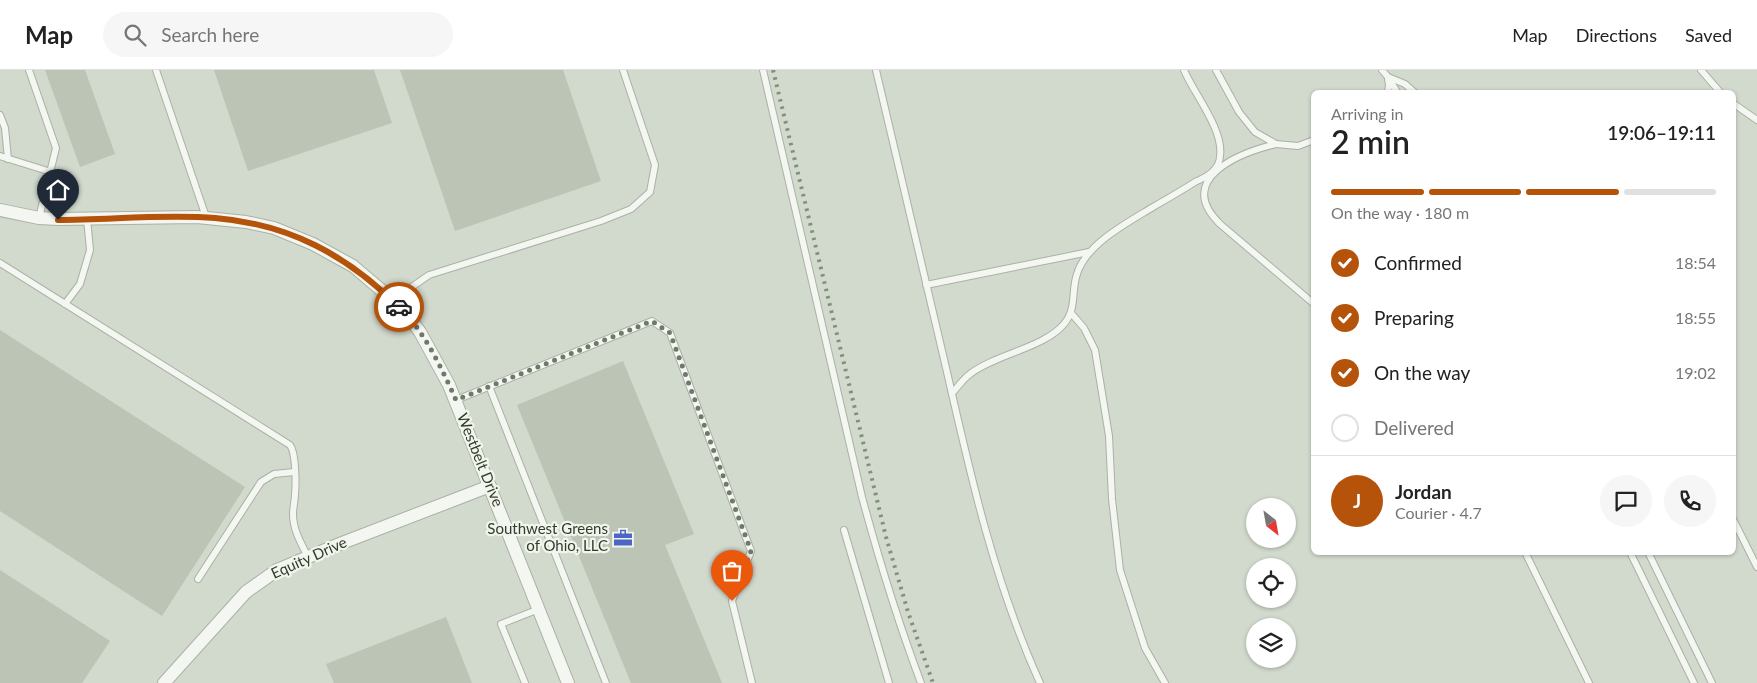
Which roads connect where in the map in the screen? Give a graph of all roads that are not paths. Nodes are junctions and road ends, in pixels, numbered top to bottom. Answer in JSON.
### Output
{"nodes":[{"id":1,"x":29,"y":70,"type":"edge"},
{"id":2,"x":156,"y":70,"type":"edge"},
{"id":3,"x":623,"y":70,"type":"edge"},
{"id":4,"x":763,"y":70,"type":"edge"},
{"id":5,"x":876,"y":70,"type":"edge"},
{"id":6,"x":1184,"y":70,"type":"edge"},
{"id":7,"x":1216,"y":70,"type":"edge"},
{"id":8,"x":1382,"y":70,"type":"edge"},
{"id":9,"x":1701,"y":70,"type":"edge"},
{"id":10,"x":1388,"y":77,"type":"junction"},
{"id":11,"x":1388,"y":90,"type":"edge"},
{"id":12,"x":1396,"y":90,"type":"edge"},
{"id":13,"x":1412,"y":90,"type":"edge"},
{"id":14,"x":1718,"y":90,"type":"edge"},
{"id":15,"x":1736,"y":105,"type":"edge"},
{"id":16,"x":0,"y":115,"type":"edge"},
{"id":17,"x":1757,"y":120,"type":"edge"},
{"id":18,"x":1311,"y":141,"type":"edge"},
{"id":19,"x":1276,"y":144,"type":"junction"},
{"id":20,"x":0,"y":156,"type":"edge"},
{"id":21,"x":8,"y":159,"type":"junction"},
{"id":22,"x":51,"y":172,"type":"junction"},
{"id":23,"x":1214,"y":172,"type":"junction"},
{"id":24,"x":0,"y":210,"type":"edge"},
{"id":25,"x":206,"y":217,"type":"junction"},
{"id":26,"x":39,"y":218,"type":"junction"},
{"id":27,"x":87,"y":219,"type":"junction"},
{"id":28,"x":1089,"y":252,"type":"junction"},
{"id":29,"x":0,"y":263,"type":"edge"},
{"id":30,"x":926,"y":285,"type":"junction"},
{"id":31,"x":393,"y":300,"type":"junction"},
{"id":32,"x":1311,"y":301,"type":"edge"},
{"id":33,"x":65,"y":304,"type":"junction"},
{"id":34,"x":1070,"y":313,"type":"junction"},
{"id":35,"x":489,"y":386,"type":"junction"},
{"id":36,"x":952,"y":393,"type":"junction"},
{"id":37,"x":456,"y":400,"type":"junction"},
{"id":38,"x":294,"y":472,"type":"junction"},
{"id":39,"x":490,"y":486,"type":"junction"},
{"id":40,"x":1736,"y":525,"type":"edge"},
{"id":41,"x":844,"y":530,"type":"dead end"},
{"id":42,"x":1526,"y":555,"type":"edge"},
{"id":43,"x":1631,"y":555,"type":"edge"},
{"id":44,"x":1649,"y":555,"type":"edge"},
{"id":45,"x":308,"y":557,"type":"junction"},
{"id":46,"x":1757,"y":567,"type":"edge"},
{"id":47,"x":198,"y":579,"type":"dead end"},
{"id":48,"x":538,"y":609,"type":"junction"},
{"id":49,"x":164,"y":683,"type":"edge"},
{"id":50,"x":525,"y":683,"type":"edge"},
{"id":51,"x":568,"y":683,"type":"edge"},
{"id":52,"x":606,"y":683,"type":"edge"},
{"id":53,"x":752,"y":683,"type":"edge"},
{"id":54,"x":889,"y":683,"type":"edge"},
{"id":55,"x":921,"y":683,"type":"edge"},
{"id":56,"x":1040,"y":683,"type":"edge"},
{"id":57,"x":1165,"y":683,"type":"edge"},
{"id":58,"x":1589,"y":683,"type":"edge"},
{"id":59,"x":1694,"y":683,"type":"edge"},
{"id":60,"x":1712,"y":683,"type":"edge"}],
"edges":[{"from":1,"to":22,"type":"lane"},
{"from":2,"to":25,"type":"lane"},
{"from":3,"to":31,"type":"lane"},
{"from":4,"to":55,"type":"lane"},
{"from":5,"to":30,"type":"lane"},
{"from":6,"to":23,"type":"lane"},
{"from":7,"to":19,"type":"lane"},
{"from":8,"to":10,"type":"lane"},
{"from":9,"to":14,"type":"lane"},
{"from":10,"to":11,"type":"lane"},
{"from":10,"to":12,"type":"lane"},
{"from":10,"to":13,"type":"lane"},
{"from":15,"to":17,"type":"lane"},
{"from":16,"to":21,"type":"lane"},
{"from":18,"to":19,"type":"lane"},
{"from":19,"to":23,"type":"lane"},
{"from":20,"to":21,"type":"lane"},
{"from":21,"to":22,"type":"lane"},
{"from":22,"to":26,"type":"lane"},
{"from":23,"to":28,"type":"lane"},
{"from":23,"to":32,"type":"lane"},
{"from":24,"to":26,"type":"street","name":"Westbelt Drive"},
{"from":25,"to":27,"type":"street","name":"Westbelt Drive"},
{"from":25,"to":31,"type":"street","name":"Westbelt Drive"},
{"from":26,"to":27,"type":"street","name":"Westbelt Drive"},
{"from":27,"to":33,"type":"lane"},
{"from":28,"to":30,"type":"lane"},
{"from":28,"to":34,"type":"lane"},
{"from":29,"to":33,"type":"lane"},
{"from":30,"to":36,"type":"lane"},
{"from":31,"to":37,"type":"street","name":"Westbelt Drive"},
{"from":33,"to":38,"type":"lane"},
{"from":34,"to":36,"type":"lane"},
{"from":34,"to":57,"type":"lane"},
{"from":35,"to":37,"type":"lane"},
{"from":35,"to":52,"type":"lane"},
{"from":35,"to":53,"type":"lane"},
{"from":36,"to":56,"type":"lane"},
{"from":37,"to":39,"type":"street","name":"Westbelt Drive"},
{"from":38,"to":45,"type":"lane"},
{"from":38,"to":47,"type":"lane"},
{"from":39,"to":45,"type":"street","name":"Equity Drive"},
{"from":39,"to":48,"type":"street","name":"Westbelt Drive"},
{"from":40,"to":46,"type":"lane"},
{"from":41,"to":54,"type":"lane"},
{"from":42,"to":58,"type":"lane"},
{"from":43,"to":59,"type":"lane"},
{"from":44,"to":60,"type":"lane"},
{"from":45,"to":49,"type":"street","name":"Equity Drive"},
{"from":48,"to":50,"type":"lane"},
{"from":48,"to":51,"type":"street","name":"Westbelt Drive"}]}
